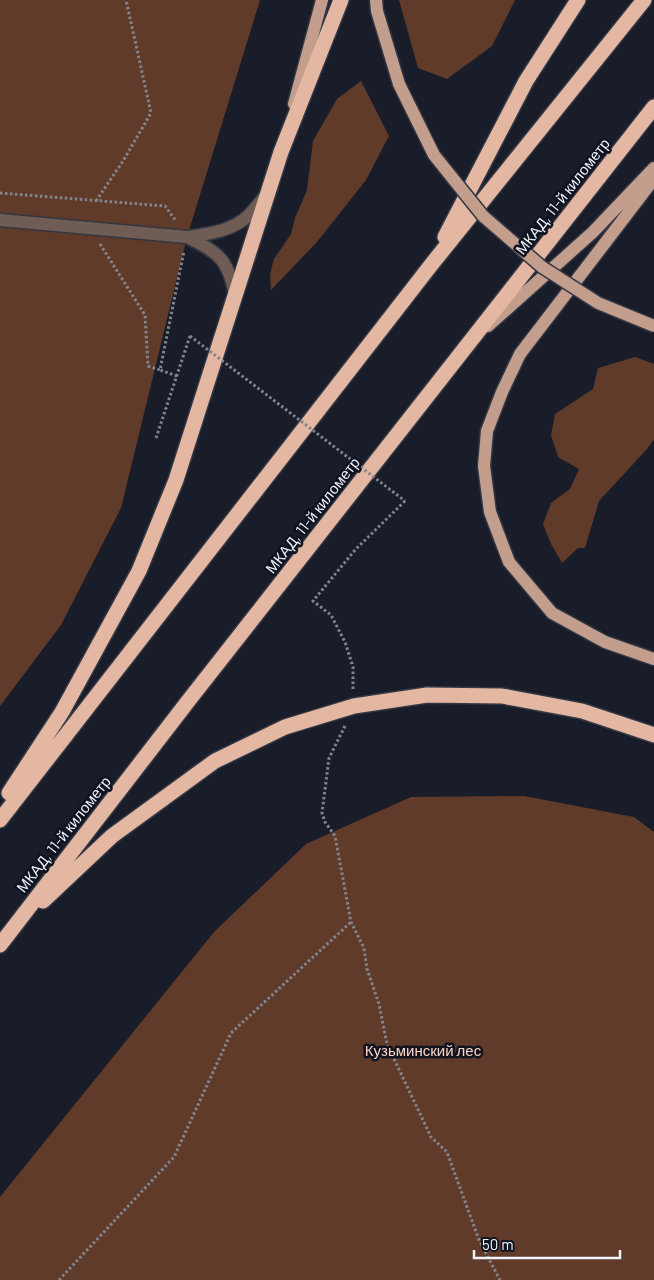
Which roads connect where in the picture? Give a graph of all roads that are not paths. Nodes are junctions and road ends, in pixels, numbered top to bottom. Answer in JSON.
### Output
{"nodes":[{"id":1,"x":322,"y":0,"type":"edge"},
{"id":2,"x":341,"y":0,"type":"edge"},
{"id":3,"x":376,"y":0,"type":"edge"},
{"id":4,"x":578,"y":0,"type":"edge"},
{"id":5,"x":644,"y":0,"type":"edge"},
{"id":6,"x":654,"y":107,"type":"edge"},
{"id":7,"x":281,"y":152,"type":"junction"},
{"id":8,"x":654,"y":168,"type":"edge"},
{"id":9,"x":654,"y":179,"type":"edge"},
{"id":10,"x":266,"y":194,"type":"junction"},
{"id":11,"x":0,"y":220,"type":"edge"},
{"id":12,"x":187,"y":237,"type":"junction"},
{"id":13,"x":431,"y":265,"type":"junction"},
{"id":14,"x":235,"y":295,"type":"junction"},
{"id":15,"x":654,"y":326,"type":"edge"},
{"id":16,"x":473,"y":339,"type":"junction"},
{"id":17,"x":654,"y":659,"type":"edge"},
{"id":18,"x":654,"y":735,"type":"edge"},
{"id":19,"x":0,"y":807,"type":"edge"},
{"id":20,"x":0,"y":820,"type":"edge"},
{"id":21,"x":10,"y":933,"type":"junction"},
{"id":22,"x":0,"y":946,"type":"edge"}],
"edges":[{"from":1,"to":7,"type":"main road"},
{"from":2,"to":7,"type":"highway"},
{"from":3,"to":15,"type":"main road","bridge":true},
{"from":4,"to":13,"type":"highway"},
{"from":5,"to":13,"type":"highway"},
{"from":6,"to":16,"type":"highway","name":"МКАД, 11-й километр"},
{"from":7,"to":10,"type":"highway"},
{"from":8,"to":16,"type":"main road"},
{"from":9,"to":17,"type":"main road"},
{"from":10,"to":12,"type":"lane"},
{"from":10,"to":14,"type":"highway"},
{"from":11,"to":12,"type":"lane"},
{"from":12,"to":14,"type":"lane"},
{"from":13,"to":20,"type":"highway"},
{"from":14,"to":19,"type":"highway"},
{"from":16,"to":21,"type":"highway","name":"МКАД, 11-й километр"},
{"from":18,"to":21,"type":"highway"},
{"from":21,"to":22,"type":"highway","name":"МКАД, 11-й километр"}]}
